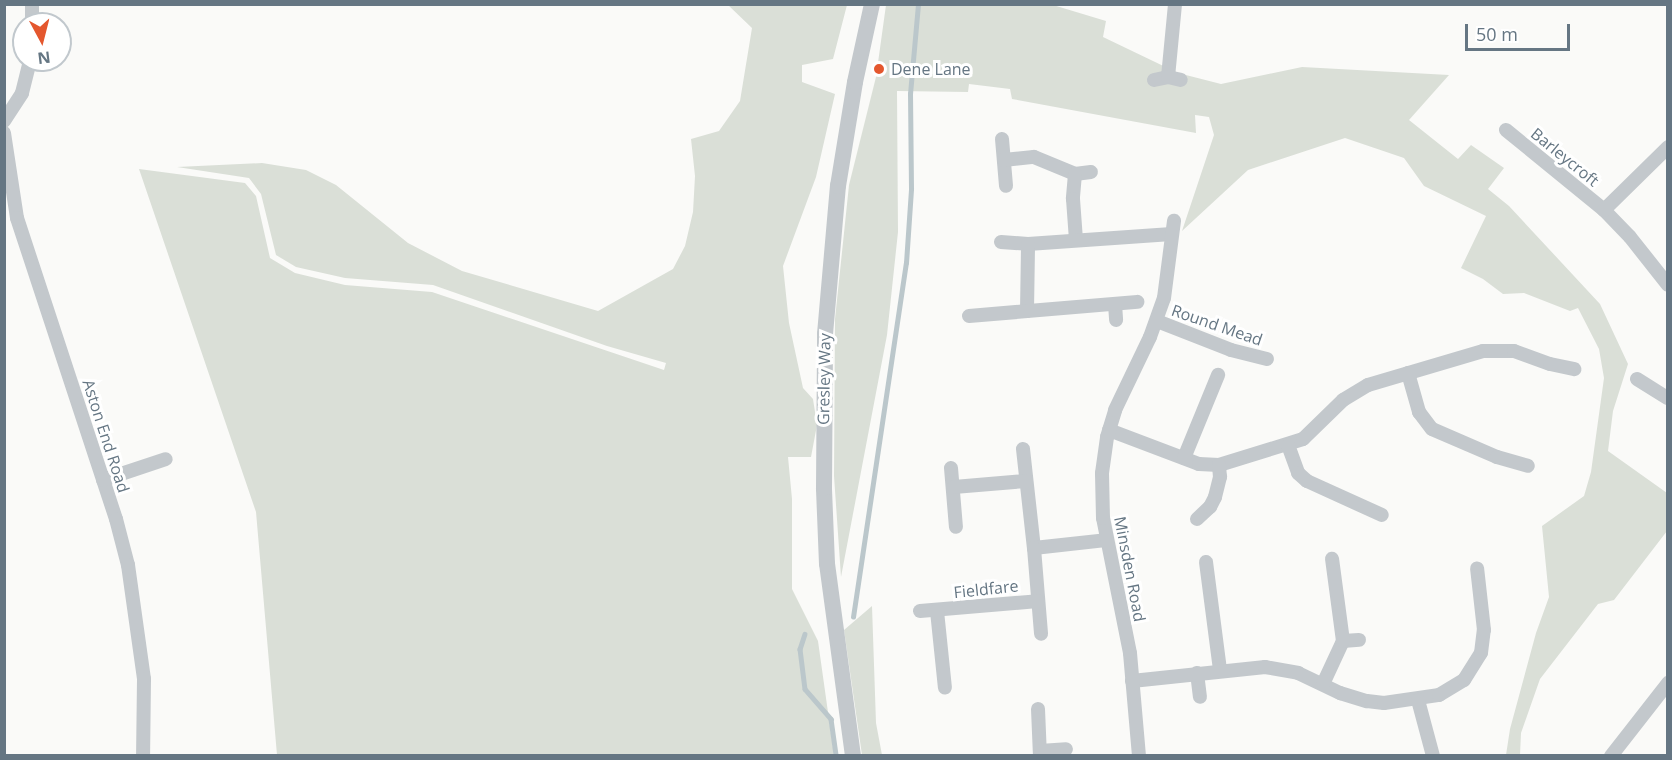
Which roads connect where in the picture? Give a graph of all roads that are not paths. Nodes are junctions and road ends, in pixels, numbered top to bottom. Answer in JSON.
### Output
{"nodes":[{"id":1,"x":872,"y":4,"type":"edge"},
{"id":2,"x":1175,"y":4,"type":"edge"},
{"id":3,"x":27,"y":72,"type":"edge"},
{"id":4,"x":1168,"y":79,"type":"dead end"},
{"id":5,"x":4,"y":121,"type":"edge"},
{"id":6,"x":1506,"y":130,"type":"dead end"},
{"id":7,"x":4,"y":133,"type":"edge"},
{"id":8,"x":1002,"y":139,"type":"dead end"},
{"id":9,"x":1668,"y":147,"type":"edge"},
{"id":10,"x":1004,"y":160,"type":"junction"},
{"id":11,"x":1091,"y":172,"type":"dead end"},
{"id":12,"x":1075,"y":174,"type":"junction"},
{"id":13,"x":1006,"y":186,"type":"dead end"},
{"id":14,"x":1604,"y":210,"type":"junction"},
{"id":15,"x":1076,"y":240,"type":"junction"},
{"id":16,"x":1001,"y":242,"type":"dead end"},
{"id":17,"x":1028,"y":244,"type":"junction"},
{"id":18,"x":1668,"y":285,"type":"edge"},
{"id":19,"x":1137,"y":302,"type":"dead end"},
{"id":20,"x":1115,"y":304,"type":"junction"},
{"id":21,"x":1026,"y":311,"type":"junction"},
{"id":22,"x":969,"y":316,"type":"dead end"},
{"id":23,"x":1116,"y":320,"type":"dead end"},
{"id":24,"x":1157,"y":321,"type":"junction"},
{"id":25,"x":1267,"y":359,"type":"dead end"},
{"id":26,"x":1574,"y":369,"type":"dead end"},
{"id":27,"x":1408,"y":373,"type":"junction"},
{"id":28,"x":1218,"y":375,"type":"dead end"},
{"id":29,"x":1637,"y":379,"type":"dead end"},
{"id":30,"x":1667,"y":396,"type":"edge"},
{"id":31,"x":1109,"y":430,"type":"junction"},
{"id":32,"x":1288,"y":446,"type":"junction"},
{"id":33,"x":1023,"y":449,"type":"dead end"},
{"id":34,"x":1184,"y":458,"type":"junction"},
{"id":35,"x":166,"y":459,"type":"dead end"},
{"id":36,"x":1219,"y":465,"type":"junction"},
{"id":37,"x":1528,"y":466,"type":"dead end"},
{"id":38,"x":951,"y":468,"type":"dead end"},
{"id":39,"x":104,"y":480,"type":"junction"},
{"id":40,"x":1026,"y":481,"type":"junction"},
{"id":41,"x":954,"y":487,"type":"junction"},
{"id":42,"x":1382,"y":515,"type":"dead end"},
{"id":43,"x":1197,"y":519,"type":"dead end"},
{"id":44,"x":956,"y":527,"type":"dead end"},
{"id":45,"x":1106,"y":540,"type":"junction"},
{"id":46,"x":1034,"y":548,"type":"junction"},
{"id":47,"x":1332,"y":559,"type":"dead end"},
{"id":48,"x":1206,"y":562,"type":"dead end"},
{"id":49,"x":1477,"y":568,"type":"dead end"},
{"id":50,"x":1038,"y":601,"type":"junction"},
{"id":51,"x":920,"y":611,"type":"dead end"},
{"id":52,"x":938,"y":611,"type":"junction"},
{"id":53,"x":1041,"y":634,"type":"dead end"},
{"id":54,"x":1359,"y":640,"type":"dead end"},
{"id":55,"x":1343,"y":641,"type":"junction"},
{"id":56,"x":1220,"y":670,"type":"junction"},
{"id":57,"x":1197,"y":673,"type":"junction"},
{"id":58,"x":1132,"y":681,"type":"junction"},
{"id":59,"x":1668,"y":683,"type":"edge"},
{"id":60,"x":1323,"y":684,"type":"junction"},
{"id":61,"x":945,"y":688,"type":"dead end"},
{"id":62,"x":1200,"y":697,"type":"dead end"},
{"id":63,"x":1418,"y":700,"type":"junction"},
{"id":64,"x":1038,"y":709,"type":"dead end"},
{"id":65,"x":1066,"y":749,"type":"dead end"},
{"id":66,"x":1040,"y":753,"type":"edge"},
{"id":67,"x":142,"y":756,"type":"edge"},
{"id":68,"x":853,"y":756,"type":"edge"},
{"id":69,"x":1138,"y":756,"type":"edge"},
{"id":70,"x":1433,"y":756,"type":"edge"},
{"id":71,"x":1611,"y":756,"type":"edge"}],
"edges":[{"from":1,"to":68,"type":"street","name":"Gresley Way"},
{"from":2,"to":4,"type":"street"},
{"from":3,"to":5,"type":"street"},
{"from":6,"to":14,"type":"street","name":"Barleycroft"},
{"from":7,"to":39,"type":"street","name":"Aston End Road"},
{"from":8,"to":10,"type":"street"},
{"from":9,"to":14,"type":"street","name":"Barleycroft"},
{"from":10,"to":12,"type":"street"},
{"from":10,"to":13,"type":"street"},
{"from":11,"to":12,"type":"street"},
{"from":12,"to":15,"type":"street"},
{"from":14,"to":18,"type":"street","name":"Barleycroft"},
{"from":15,"to":17,"type":"street"},
{"from":15,"to":24,"type":"street","name":"Minsden Road"},
{"from":16,"to":17,"type":"street"},
{"from":17,"to":21,"type":"street"},
{"from":19,"to":20,"type":"street"},
{"from":20,"to":21,"type":"street"},
{"from":20,"to":23,"type":"street"},
{"from":21,"to":22,"type":"street"},
{"from":24,"to":25,"type":"street","name":"Round Mead"},
{"from":24,"to":31,"type":"street","name":"Minsden Road"},
{"from":26,"to":27,"type":"street"},
{"from":27,"to":32,"type":"street"},
{"from":27,"to":37,"type":"street"},
{"from":28,"to":34,"type":"street"},
{"from":29,"to":30,"type":"street"},
{"from":31,"to":34,"type":"street"},
{"from":31,"to":45,"type":"street","name":"Minsden Road"},
{"from":32,"to":36,"type":"street"},
{"from":32,"to":42,"type":"street"},
{"from":33,"to":40,"type":"street","name":"Fieldfare"},
{"from":34,"to":36,"type":"street"},
{"from":35,"to":39,"type":"street"},
{"from":36,"to":43,"type":"street"},
{"from":38,"to":41,"type":"street"},
{"from":39,"to":67,"type":"street","name":"Aston End Road"},
{"from":40,"to":41,"type":"street"},
{"from":40,"to":46,"type":"street","name":"Fieldfare"},
{"from":41,"to":44,"type":"street"},
{"from":45,"to":46,"type":"street"},
{"from":45,"to":58,"type":"street","name":"Minsden Road"},
{"from":46,"to":50,"type":"street","name":"Fieldfare"},
{"from":47,"to":55,"type":"street"},
{"from":48,"to":56,"type":"street"},
{"from":49,"to":63,"type":"street"},
{"from":50,"to":52,"type":"street","name":"Fieldfare"},
{"from":50,"to":53,"type":"street","name":"Fieldfare"},
{"from":51,"to":52,"type":"street","name":"Fieldfare"},
{"from":52,"to":61,"type":"street","name":"Fieldfare"},
{"from":54,"to":55,"type":"street"},
{"from":55,"to":60,"type":"street"},
{"from":56,"to":57,"type":"street"},
{"from":56,"to":60,"type":"street"},
{"from":57,"to":58,"type":"street"},
{"from":57,"to":62,"type":"street"},
{"from":58,"to":69,"type":"street","name":"Minsden Road"},
{"from":59,"to":71,"type":"street"},
{"from":60,"to":63,"type":"street"},
{"from":63,"to":70,"type":"street"},
{"from":64,"to":66,"type":"street"},
{"from":65,"to":66,"type":"street"}]}
